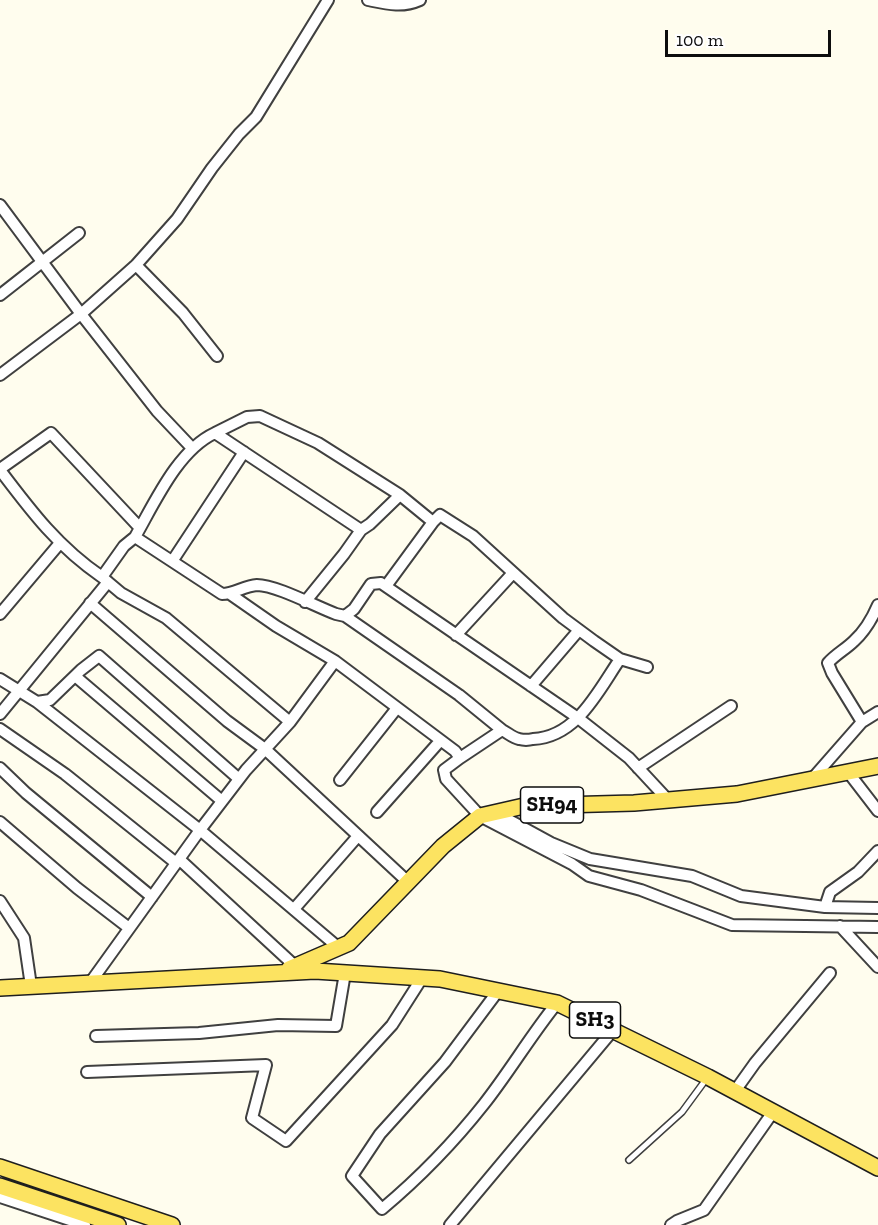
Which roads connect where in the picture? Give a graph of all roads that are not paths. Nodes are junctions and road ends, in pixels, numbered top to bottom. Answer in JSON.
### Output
{"nodes":[{"id":1,"x":328,"y":0,"type":"edge"},
{"id":2,"x":368,"y":0,"type":"edge"},
{"id":3,"x":420,"y":0,"type":"edge"},
{"id":4,"x":0,"y":205,"type":"edge"},
{"id":5,"x":0,"y":222,"type":"edge"},
{"id":6,"x":13,"y":222,"type":"junction"},
{"id":7,"x":79,"y":233,"type":"dead end"},
{"id":8,"x":43,"y":263,"type":"junction"},
{"id":9,"x":136,"y":265,"type":"junction"},
{"id":10,"x":0,"y":295,"type":"edge"},
{"id":11,"x":81,"y":314,"type":"junction"},
{"id":12,"x":217,"y":356,"type":"dead end"},
{"id":13,"x":0,"y":375,"type":"edge"},
{"id":14,"x":215,"y":433,"type":"junction"},
{"id":15,"x":192,"y":448,"type":"junction"},
{"id":16,"x":244,"y":452,"type":"junction"},
{"id":17,"x":0,"y":469,"type":"edge"},
{"id":18,"x":400,"y":495,"type":"junction"},
{"id":19,"x":433,"y":522,"type":"junction"},
{"id":20,"x":361,"y":530,"type":"junction"},
{"id":21,"x":138,"y":532,"type":"junction"},
{"id":22,"x":60,"y":543,"type":"junction"},
{"id":23,"x":173,"y":560,"type":"junction"},
{"id":24,"x":513,"y":573,"type":"junction"},
{"id":25,"x":105,"y":579,"type":"junction"},
{"id":26,"x":387,"y":586,"type":"junction"},
{"id":27,"x":230,"y":594,"type":"junction"},
{"id":28,"x":305,"y":602,"type":"junction"},
{"id":29,"x":90,"y":603,"type":"junction"},
{"id":30,"x":878,"y":605,"type":"edge"},
{"id":31,"x":0,"y":614,"type":"edge"},
{"id":32,"x":345,"y":616,"type":"junction"},
{"id":33,"x":579,"y":630,"type":"junction"},
{"id":34,"x":456,"y":635,"type":"junction"},
{"id":35,"x":620,"y":659,"type":"junction"},
{"id":36,"x":335,"y":661,"type":"junction"},
{"id":37,"x":647,"y":667,"type":"dead end"},
{"id":38,"x":75,"y":676,"type":"junction"},
{"id":39,"x":0,"y":679,"type":"edge"},
{"id":40,"x":531,"y":686,"type":"junction"},
{"id":41,"x":18,"y":690,"type":"junction"},
{"id":42,"x":37,"y":702,"type":"junction"},
{"id":43,"x":731,"y":706,"type":"dead end"},
{"id":44,"x":397,"y":708,"type":"junction"},
{"id":45,"x":878,"y":711,"type":"edge"},
{"id":46,"x":0,"y":714,"type":"edge"},
{"id":47,"x":578,"y":718,"type":"junction"},
{"id":48,"x":291,"y":722,"type":"junction"},
{"id":49,"x":862,"y":722,"type":"junction"},
{"id":50,"x":0,"y":729,"type":"edge"},
{"id":51,"x":502,"y":730,"type":"junction"},
{"id":52,"x":440,"y":741,"type":"junction"},
{"id":53,"x":265,"y":750,"type":"junction"},
{"id":54,"x":460,"y":758,"type":"junction"},
{"id":55,"x":878,"y":766,"type":"edge"},
{"id":56,"x":0,"y":768,"type":"edge"},
{"id":57,"x":638,"y":768,"type":"junction"},
{"id":58,"x":848,"y":772,"type":"junction"},
{"id":59,"x":239,"y":779,"type":"junction"},
{"id":60,"x":812,"y":779,"type":"junction"},
{"id":61,"x":340,"y":780,"type":"dead end"},
{"id":62,"x":668,"y":800,"type":"junction"},
{"id":63,"x":222,"y":801,"type":"junction"},
{"id":64,"x":878,"y":811,"type":"edge"},
{"id":65,"x":377,"y":812,"type":"dead end"},
{"id":66,"x":496,"y":813,"type":"junction"},
{"id":67,"x":480,"y":816,"type":"junction"},
{"id":68,"x":0,"y":822,"type":"edge"},
{"id":69,"x":200,"y":830,"type":"junction"},
{"id":70,"x":358,"y":836,"type":"junction"},
{"id":71,"x":878,"y":851,"type":"edge"},
{"id":72,"x":177,"y":861,"type":"junction"},
{"id":73,"x":408,"y":882,"type":"junction"},
{"id":74,"x":152,"y":897,"type":"junction"},
{"id":75,"x":0,"y":901,"type":"edge"},
{"id":76,"x":825,"y":907,"type":"junction"},
{"id":77,"x":878,"y":908,"type":"edge"},
{"id":78,"x":294,"y":909,"type":"junction"},
{"id":79,"x":840,"y":926,"type":"junction"},
{"id":80,"x":878,"y":927,"type":"edge"},
{"id":81,"x":129,"y":928,"type":"junction"},
{"id":82,"x":339,"y":948,"type":"junction"},
{"id":83,"x":296,"y":967,"type":"junction"},
{"id":84,"x":878,"y":967,"type":"edge"},
{"id":85,"x":281,"y":973,"type":"junction"},
{"id":86,"x":345,"y":973,"type":"junction"},
{"id":87,"x":830,"y":973,"type":"dead end"},
{"id":88,"x":422,"y":978,"type":"junction"},
{"id":89,"x":90,"y":983,"type":"junction"},
{"id":90,"x":31,"y":986,"type":"junction"},
{"id":91,"x":0,"y":988,"type":"edge"},
{"id":92,"x":498,"y":991,"type":"junction"},
{"id":93,"x":556,"y":1003,"type":"junction"},
{"id":94,"x":614,"y":1029,"type":"junction"},
{"id":95,"x":96,"y":1036,"type":"dead end"},
{"id":96,"x":87,"y":1072,"type":"dead end"},
{"id":97,"x":708,"y":1077,"type":"junction"},
{"id":98,"x":735,"y":1091,"type":"junction"},
{"id":99,"x":773,"y":1112,"type":"junction"},
{"id":100,"x":629,"y":1160,"type":"dead end"},
{"id":101,"x":0,"y":1167,"type":"edge"},
{"id":102,"x":878,"y":1168,"type":"edge"},
{"id":103,"x":0,"y":1186,"type":"edge"},
{"id":104,"x":0,"y":1197,"type":"edge"},
{"id":105,"x":85,"y":1225,"type":"edge"},
{"id":106,"x":118,"y":1225,"type":"edge"},
{"id":107,"x":172,"y":1225,"type":"edge"},
{"id":108,"x":450,"y":1225,"type":"edge"},
{"id":109,"x":671,"y":1225,"type":"edge"}],
"edges":[{"from":1,"to":9,"type":"street"},
{"from":2,"to":3,"type":"street"},
{"from":4,"to":6,"type":"street"},
{"from":5,"to":6,"type":"street"},
{"from":6,"to":8,"type":"street"},
{"from":7,"to":8,"type":"street"},
{"from":8,"to":10,"type":"street"},
{"from":8,"to":11,"type":"street"},
{"from":9,"to":11,"type":"street"},
{"from":9,"to":12,"type":"street"},
{"from":11,"to":13,"type":"street"},
{"from":11,"to":15,"type":"street"},
{"from":14,"to":15,"type":"street"},
{"from":14,"to":16,"type":"street"},
{"from":14,"to":18,"type":"street"},
{"from":15,"to":21,"type":"street"},
{"from":16,"to":20,"type":"street"},
{"from":16,"to":23,"type":"street"},
{"from":17,"to":21,"type":"street"},
{"from":17,"to":22,"type":"street"},
{"from":18,"to":19,"type":"street"},
{"from":18,"to":20,"type":"street"},
{"from":19,"to":24,"type":"street"},
{"from":19,"to":26,"type":"street"},
{"from":20,"to":28,"type":"street"},
{"from":21,"to":23,"type":"street"},
{"from":21,"to":25,"type":"street"},
{"from":22,"to":25,"type":"street"},
{"from":22,"to":31,"type":"street"},
{"from":23,"to":27,"type":"street"},
{"from":24,"to":33,"type":"street"},
{"from":24,"to":34,"type":"street"},
{"from":25,"to":29,"type":"street"},
{"from":25,"to":48,"type":"street"},
{"from":26,"to":32,"type":"street"},
{"from":26,"to":34,"type":"street"},
{"from":27,"to":28,"type":"street"},
{"from":27,"to":36,"type":"street"},
{"from":28,"to":32,"type":"street"},
{"from":29,"to":41,"type":"street"},
{"from":29,"to":53,"type":"street"},
{"from":30,"to":49,"type":"street"},
{"from":32,"to":51,"type":"street"},
{"from":33,"to":35,"type":"street"},
{"from":33,"to":40,"type":"street"},
{"from":34,"to":40,"type":"street"},
{"from":35,"to":37,"type":"street"},
{"from":35,"to":47,"type":"street"},
{"from":36,"to":44,"type":"street"},
{"from":36,"to":48,"type":"street"},
{"from":38,"to":42,"type":"street"},
{"from":38,"to":59,"type":"street"},
{"from":38,"to":63,"type":"street"},
{"from":39,"to":41,"type":"street"},
{"from":40,"to":47,"type":"street"},
{"from":41,"to":42,"type":"street"},
{"from":41,"to":46,"type":"street"},
{"from":42,"to":69,"type":"street"},
{"from":43,"to":57,"type":"street"},
{"from":44,"to":52,"type":"street"},
{"from":44,"to":61,"type":"street"},
{"from":45,"to":49,"type":"street"},
{"from":47,"to":51,"type":"street"},
{"from":47,"to":57,"type":"street"},
{"from":48,"to":53,"type":"street"},
{"from":49,"to":60,"type":"street"},
{"from":50,"to":72,"type":"street"},
{"from":51,"to":54,"type":"street"},
{"from":52,"to":54,"type":"street"},
{"from":52,"to":65,"type":"street"},
{"from":53,"to":59,"type":"street"},
{"from":53,"to":70,"type":"street"},
{"from":54,"to":67,"type":"street"},
{"from":55,"to":58,"type":"main road","number":"SH94"},
{"from":56,"to":74,"type":"street"},
{"from":57,"to":62,"type":"street"},
{"from":58,"to":60,"type":"main road","number":"SH94"},
{"from":58,"to":64,"type":"street"},
{"from":59,"to":63,"type":"street"},
{"from":60,"to":62,"type":"main road","number":"SH94"},
{"from":62,"to":66,"type":"main road","number":"SH94"},
{"from":63,"to":69,"type":"street"},
{"from":66,"to":67,"type":"main road","number":"SH94"},
{"from":66,"to":76,"type":"street"},
{"from":67,"to":73,"type":"main road","number":"SH94"},
{"from":67,"to":79,"type":"street"},
{"from":68,"to":81,"type":"street"},
{"from":69,"to":72,"type":"street"},
{"from":69,"to":78,"type":"street"},
{"from":70,"to":73,"type":"street"},
{"from":70,"to":78,"type":"street"},
{"from":71,"to":76,"type":"street"},
{"from":72,"to":74,"type":"street"},
{"from":72,"to":83,"type":"street"},
{"from":73,"to":82,"type":"main road","number":"SH94"},
{"from":74,"to":81,"type":"street"},
{"from":75,"to":90,"type":"street"},
{"from":76,"to":77,"type":"street"},
{"from":78,"to":82,"type":"street"},
{"from":79,"to":80,"type":"street"},
{"from":79,"to":84,"type":"street"},
{"from":81,"to":89,"type":"street"},
{"from":82,"to":83,"type":"main road","number":"SH94"},
{"from":83,"to":85,"type":"main road","number":"SH94"},
{"from":85,"to":86,"type":"main road","number":"SH3"},
{"from":85,"to":89,"type":"main road","number":"SH3"},
{"from":86,"to":88,"type":"main road","number":"SH3"},
{"from":86,"to":95,"type":"street"},
{"from":87,"to":98,"type":"street"},
{"from":88,"to":92,"type":"main road","number":"SH3"},
{"from":88,"to":96,"type":"street"},
{"from":89,"to":90,"type":"main road","number":"SH3"},
{"from":90,"to":91,"type":"main road","number":"SH3"},
{"from":92,"to":93,"type":"main road","number":"SH3"},
{"from":92,"to":93,"type":"street"},
{"from":93,"to":94,"type":"main road","number":"SH3"},
{"from":94,"to":97,"type":"main road","number":"SH3"},
{"from":94,"to":108,"type":"street"},
{"from":97,"to":98,"type":"main road","number":"SH3"},
{"from":97,"to":100,"type":"lane"},
{"from":98,"to":99,"type":"main road","number":"SH3"},
{"from":99,"to":102,"type":"main road","number":"SH3"},
{"from":99,"to":109,"type":"street"},
{"from":101,"to":107,"type":"main road"},
{"from":103,"to":106,"type":"main road"},
{"from":104,"to":105,"type":"street"}]}
